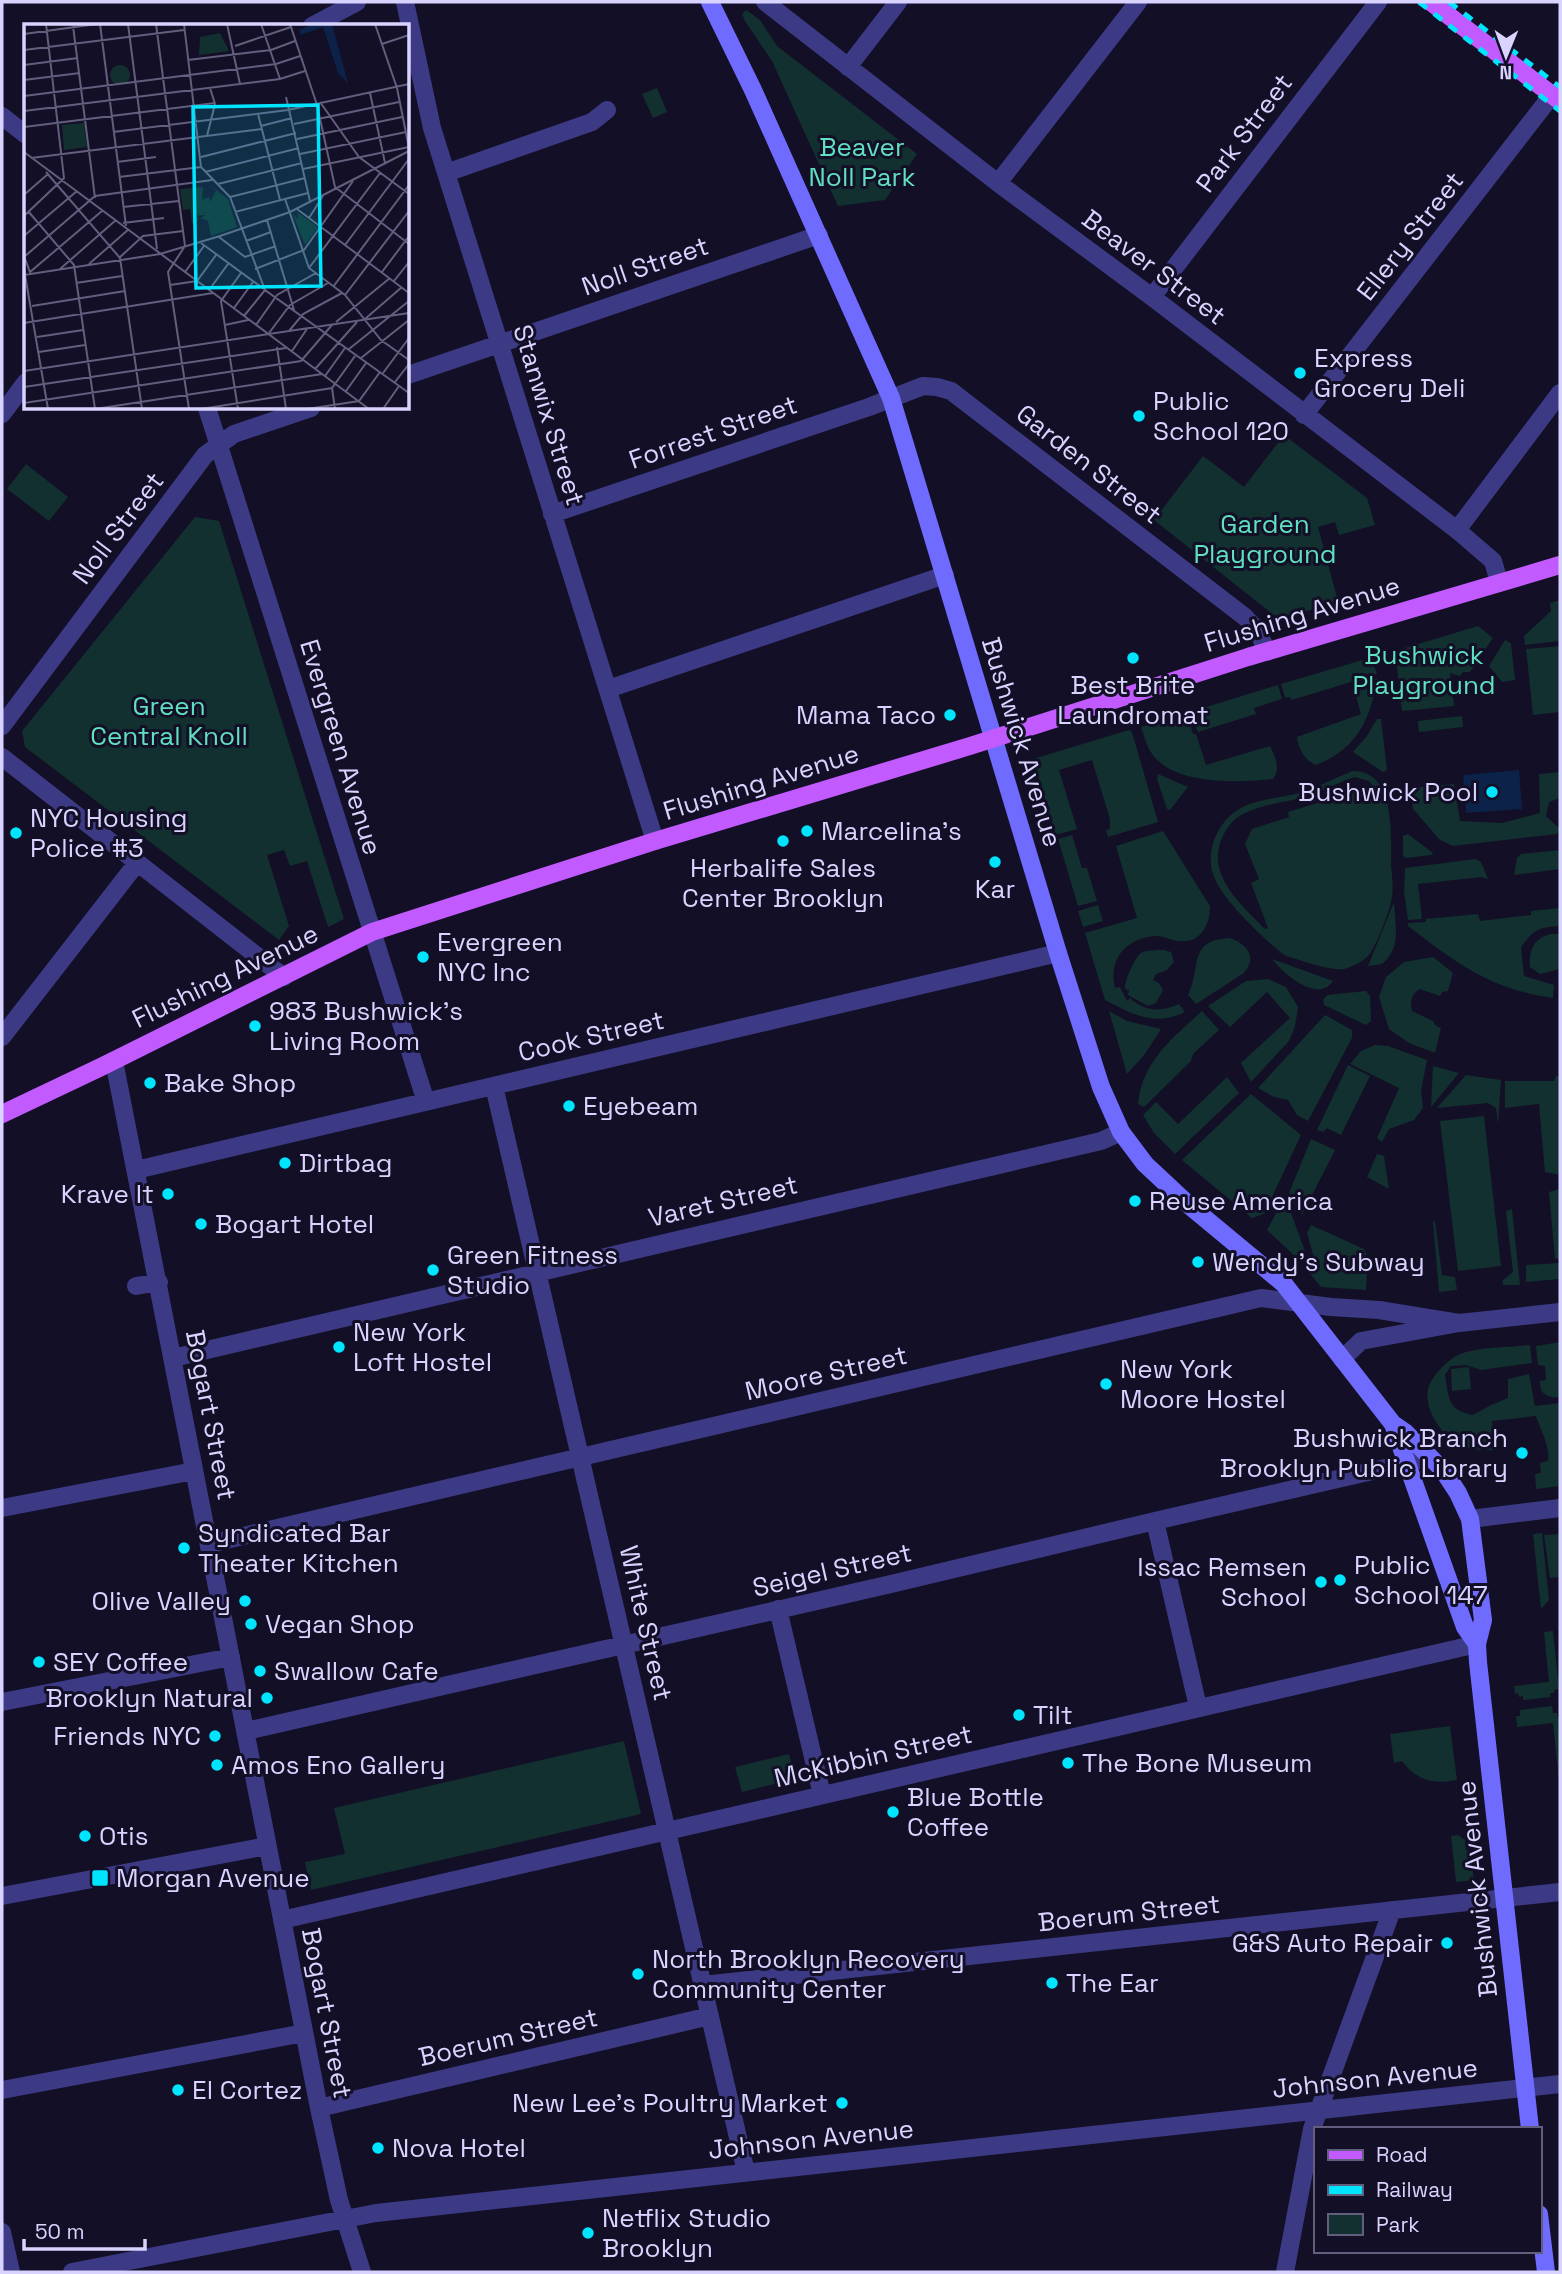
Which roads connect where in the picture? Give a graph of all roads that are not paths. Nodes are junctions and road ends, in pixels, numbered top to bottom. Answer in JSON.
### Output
{"nodes":[{"id":1,"x":357,"y":2,"type":"edge"},
{"id":2,"x":405,"y":2,"type":"edge"},
{"id":3,"x":710,"y":2,"type":"edge"},
{"id":4,"x":765,"y":2,"type":"edge"},
{"id":5,"x":898,"y":2,"type":"edge"},
{"id":6,"x":1138,"y":2,"type":"edge"},
{"id":7,"x":1378,"y":2,"type":"edge"},
{"id":8,"x":1431,"y":2,"type":"edge"},
{"id":9,"x":316,"y":24,"type":"edge"},
{"id":10,"x":410,"y":24,"type":"edge"},
{"id":11,"x":410,"y":25,"type":"edge"},
{"id":12,"x":848,"y":67,"type":"junction"},
{"id":13,"x":1558,"y":97,"type":"edge"},
{"id":14,"x":607,"y":110,"type":"dead end"},
{"id":15,"x":2,"y":116,"type":"edge"},
{"id":16,"x":24,"y":133,"type":"edge"},
{"id":17,"x":446,"y":173,"type":"junction"},
{"id":18,"x":998,"y":183,"type":"junction"},
{"id":19,"x":819,"y":235,"type":"junction"},
{"id":20,"x":1152,"y":297,"type":"junction"},
{"id":21,"x":499,"y":344,"type":"junction"},
{"id":22,"x":410,"y":374,"type":"edge"},
{"id":23,"x":24,"y":385,"type":"edge"},
{"id":24,"x":1560,"y":393,"type":"edge"},
{"id":25,"x":891,"y":398,"type":"junction"},
{"id":26,"x":208,"y":410,"type":"edge"},
{"id":27,"x":305,"y":410,"type":"edge"},
{"id":28,"x":2,"y":414,"type":"edge"},
{"id":29,"x":1304,"y":415,"type":"junction"},
{"id":30,"x":220,"y":445,"type":"junction"},
{"id":31,"x":552,"y":514,"type":"junction"},
{"id":32,"x":1457,"y":530,"type":"junction"},
{"id":33,"x":1560,"y":565,"type":"edge"},
{"id":34,"x":945,"y":575,"type":"junction"},
{"id":35,"x":1499,"y":582,"type":"junction"},
{"id":36,"x":1267,"y":652,"type":"junction"},
{"id":37,"x":608,"y":689,"type":"junction"},
{"id":38,"x":2,"y":726,"type":"edge"},
{"id":39,"x":994,"y":738,"type":"junction"},
{"id":40,"x":2,"y":757,"type":"edge"},
{"id":41,"x":656,"y":841,"type":"junction"},
{"id":42,"x":137,"y":863,"type":"junction"},
{"id":43,"x":372,"y":932,"type":"junction"},
{"id":44,"x":1058,"y":953,"type":"junction"},
{"id":45,"x":284,"y":977,"type":"junction"},
{"id":46,"x":2,"y":1037,"type":"edge"},
{"id":47,"x":114,"y":1061,"type":"junction"},
{"id":48,"x":494,"y":1086,"type":"junction"},
{"id":49,"x":426,"y":1102,"type":"junction"},
{"id":50,"x":2,"y":1114,"type":"edge"},
{"id":51,"x":1121,"y":1132,"type":"junction"},
{"id":52,"x":136,"y":1170,"type":"junction"},
{"id":53,"x":537,"y":1272,"type":"junction"},
{"id":54,"x":159,"y":1282,"type":"junction"},
{"id":55,"x":136,"y":1286,"type":"dead end"},
{"id":56,"x":1299,"y":1302,"type":"junction"},
{"id":57,"x":1560,"y":1312,"type":"edge"},
{"id":58,"x":1458,"y":1323,"type":"junction"},
{"id":59,"x":173,"y":1357,"type":"junction"},
{"id":60,"x":1342,"y":1359,"type":"junction"},
{"id":61,"x":1393,"y":1424,"type":"junction"},
{"id":62,"x":581,"y":1457,"type":"junction"},
{"id":63,"x":1429,"y":1457,"type":"junction"},
{"id":64,"x":1407,"y":1463,"type":"junction"},
{"id":65,"x":194,"y":1471,"type":"junction"},
{"id":66,"x":2,"y":1508,"type":"edge"},
{"id":67,"x":1560,"y":1508,"type":"edge"},
{"id":68,"x":1470,"y":1519,"type":"junction"},
{"id":69,"x":1155,"y":1521,"type":"junction"},
{"id":70,"x":209,"y":1544,"type":"junction"},
{"id":71,"x":778,"y":1609,"type":"junction"},
{"id":72,"x":624,"y":1644,"type":"junction"},
{"id":73,"x":1477,"y":1644,"type":"junction"},
{"id":74,"x":231,"y":1657,"type":"junction"},
{"id":75,"x":2,"y":1702,"type":"edge"},
{"id":76,"x":1198,"y":1707,"type":"junction"},
{"id":77,"x":246,"y":1731,"type":"junction"},
{"id":78,"x":822,"y":1795,"type":"junction"},
{"id":79,"x":667,"y":1830,"type":"junction"},
{"id":80,"x":267,"y":1846,"type":"junction"},
{"id":81,"x":1560,"y":1892,"type":"edge"},
{"id":82,"x":2,"y":1896,"type":"edge"},
{"id":83,"x":1505,"y":1898,"type":"junction"},
{"id":84,"x":1392,"y":1910,"type":"junction"},
{"id":85,"x":282,"y":1920,"type":"junction"},
{"id":86,"x":703,"y":1985,"type":"junction"},
{"id":87,"x":710,"y":2016,"type":"junction"},
{"id":88,"x":304,"y":2033,"type":"junction"},
{"id":89,"x":1560,"y":2084,"type":"edge"},
{"id":90,"x":1525,"y":2088,"type":"junction"},
{"id":91,"x":2,"y":2090,"type":"edge"},
{"id":92,"x":319,"y":2109,"type":"junction"},
{"id":93,"x":1318,"y":2111,"type":"junction"},
{"id":94,"x":1530,"y":2127,"type":"edge"},
{"id":95,"x":746,"y":2172,"type":"junction"},
{"id":96,"x":345,"y":2219,"type":"junction"},
{"id":97,"x":1541,"y":2231,"type":"edge"},
{"id":98,"x":2,"y":2232,"type":"edge"},
{"id":99,"x":11,"y":2272,"type":"edge"},
{"id":100,"x":72,"y":2272,"type":"edge"},
{"id":101,"x":362,"y":2272,"type":"edge"},
{"id":102,"x":1285,"y":2272,"type":"edge"},
{"id":103,"x":1546,"y":2272,"type":"edge"}],
"edges":[{"from":1,"to":9,"type":"street"},
{"from":2,"to":10,"type":"street","name":"Stanwix Street"},
{"from":3,"to":19,"type":"main road","name":"Bushwick Avenue"},
{"from":4,"to":12,"type":"street","name":"Beaver Street"},
{"from":5,"to":12,"type":"street"},
{"from":6,"to":18,"type":"street"},
{"from":7,"to":20,"type":"street","name":"Park Street"},
{"from":8,"to":13,"type":"main road"},
{"from":11,"to":17,"type":"street","name":"Stanwix Street"},
{"from":12,"to":18,"type":"street","name":"Beaver Street"},
{"from":13,"to":29,"type":"street","name":"Ellery Street"},
{"from":14,"to":17,"type":"street"},
{"from":15,"to":16,"type":"street"},
{"from":17,"to":21,"type":"street","name":"Stanwix Street"},
{"from":18,"to":20,"type":"street","name":"Beaver Street"},
{"from":19,"to":21,"type":"street","name":"Noll Street"},
{"from":19,"to":25,"type":"main road","name":"Bushwick Avenue"},
{"from":20,"to":29,"type":"street","name":"Beaver Street"},
{"from":21,"to":22,"type":"street","name":"Noll Street"},
{"from":21,"to":31,"type":"street","name":"Stanwix Street"},
{"from":23,"to":28,"type":"street"},
{"from":24,"to":32,"type":"street"},
{"from":25,"to":31,"type":"street","name":"Forrest Street"},
{"from":25,"to":34,"type":"main road","name":"Bushwick Avenue"},
{"from":25,"to":36,"type":"street","name":"Garden Street"},
{"from":26,"to":30,"type":"street","name":"Evergreen Avenue"},
{"from":27,"to":30,"type":"street","name":"Noll Street"},
{"from":29,"to":32,"type":"street","name":"Beaver Street"},
{"from":30,"to":38,"type":"street","name":"Noll Street"},
{"from":30,"to":43,"type":"street","name":"Evergreen Avenue"},
{"from":31,"to":37,"type":"street","name":"Stanwix Street"},
{"from":32,"to":35,"type":"street","name":"Beaver Street"},
{"from":33,"to":35,"type":"main road","name":"Flushing Avenue"},
{"from":34,"to":37,"type":"street"},
{"from":34,"to":39,"type":"main road","name":"Bushwick Avenue"},
{"from":35,"to":36,"type":"main road","name":"Flushing Avenue"},
{"from":36,"to":39,"type":"main road","name":"Flushing Avenue"},
{"from":37,"to":41,"type":"street","name":"Stanwix Street"},
{"from":39,"to":41,"type":"main road","name":"Flushing Avenue"},
{"from":39,"to":44,"type":"main road","name":"Bushwick Avenue"},
{"from":40,"to":42,"type":"street"},
{"from":41,"to":43,"type":"main road","name":"Flushing Avenue"},
{"from":42,"to":45,"type":"street"},
{"from":42,"to":46,"type":"street"},
{"from":43,"to":45,"type":"main road","name":"Flushing Avenue"},
{"from":43,"to":49,"type":"street","name":"Evergreen Avenue"},
{"from":44,"to":48,"type":"street","name":"Cook Street"},
{"from":44,"to":51,"type":"main road","name":"Bushwick Avenue"},
{"from":45,"to":47,"type":"main road","name":"Flushing Avenue"},
{"from":47,"to":50,"type":"main road","name":"Flushing Avenue"},
{"from":47,"to":52,"type":"street","name":"Bogart Street"},
{"from":48,"to":49,"type":"street","name":"Cook Street"},
{"from":48,"to":53,"type":"street","name":"White Street"},
{"from":49,"to":52,"type":"street","name":"Cook Street"},
{"from":51,"to":53,"type":"street","name":"Varet Street"},
{"from":51,"to":56,"type":"main road","name":"Bushwick Avenue"},
{"from":52,"to":54,"type":"street","name":"Bogart Street"},
{"from":53,"to":59,"type":"street","name":"Varet Street"},
{"from":53,"to":62,"type":"street","name":"White Street"},
{"from":54,"to":55,"type":"street"},
{"from":54,"to":59,"type":"street","name":"Bogart Street"},
{"from":56,"to":58,"type":"street","name":"Moore Street"},
{"from":56,"to":60,"type":"main road","name":"Bushwick Avenue"},
{"from":56,"to":62,"type":"street","name":"Moore Street"},
{"from":57,"to":58,"type":"street","name":"Moore Street"},
{"from":58,"to":60,"type":"street","name":"Moore Street"},
{"from":59,"to":65,"type":"street","name":"Bogart Street"},
{"from":60,"to":61,"type":"main road","name":"Bushwick Avenue"},
{"from":61,"to":63,"type":"main road","name":"Bushwick Avenue"},
{"from":61,"to":64,"type":"main road","name":"Bushwick Avenue"},
{"from":62,"to":70,"type":"street","name":"Moore Street"},
{"from":62,"to":72,"type":"street","name":"White Street"},
{"from":63,"to":64,"type":"street","name":"Seigel Street"},
{"from":63,"to":68,"type":"main road","name":"Bushwick Avenue"},
{"from":64,"to":69,"type":"street","name":"Seigel Street"},
{"from":64,"to":73,"type":"main road","name":"Bushwick Avenue"},
{"from":65,"to":66,"type":"street"},
{"from":65,"to":70,"type":"street","name":"Bogart Street"},
{"from":67,"to":68,"type":"street"},
{"from":68,"to":73,"type":"main road","name":"Bushwick Avenue"},
{"from":69,"to":71,"type":"street","name":"Seigel Street"},
{"from":69,"to":76,"type":"street"},
{"from":70,"to":74,"type":"street","name":"Bogart Street"},
{"from":71,"to":72,"type":"street","name":"Seigel Street"},
{"from":71,"to":78,"type":"street"},
{"from":72,"to":77,"type":"street","name":"Seigel Street"},
{"from":72,"to":79,"type":"street","name":"White Street"},
{"from":73,"to":76,"type":"street","name":"McKibbin Street"},
{"from":73,"to":83,"type":"main road","name":"Bushwick Avenue"},
{"from":74,"to":75,"type":"street"},
{"from":74,"to":77,"type":"street","name":"Bogart Street"},
{"from":76,"to":78,"type":"street","name":"McKibbin Street"},
{"from":77,"to":80,"type":"street","name":"Bogart Street"},
{"from":78,"to":79,"type":"street","name":"McKibbin Street"},
{"from":79,"to":85,"type":"street","name":"McKibbin Street"},
{"from":79,"to":86,"type":"street","name":"White Street"},
{"from":80,"to":82,"type":"street"},
{"from":80,"to":85,"type":"street","name":"Bogart Street"},
{"from":81,"to":83,"type":"street","name":"Boerum Street"},
{"from":83,"to":84,"type":"street","name":"Boerum Street"},
{"from":83,"to":90,"type":"main road","name":"Bushwick Avenue"},
{"from":84,"to":86,"type":"street","name":"Boerum Street"},
{"from":84,"to":93,"type":"street"},
{"from":85,"to":88,"type":"street","name":"Bogart Street"},
{"from":86,"to":87,"type":"street","name":"White Street"},
{"from":87,"to":92,"type":"street","name":"Boerum Street"},
{"from":87,"to":95,"type":"street","name":"White Street"},
{"from":88,"to":91,"type":"street"},
{"from":88,"to":92,"type":"street","name":"Bogart Street"},
{"from":89,"to":90,"type":"street","name":"Johnson Avenue"},
{"from":90,"to":93,"type":"street","name":"Johnson Avenue"},
{"from":90,"to":94,"type":"main road","name":"Bushwick Avenue"},
{"from":92,"to":96,"type":"street","name":"Bogart Street"},
{"from":93,"to":95,"type":"street","name":"Johnson Avenue"},
{"from":93,"to":102,"type":"street"},
{"from":95,"to":96,"type":"street","name":"Johnson Avenue"},
{"from":96,"to":100,"type":"street","name":"Johnson Avenue"},
{"from":96,"to":101,"type":"street","name":"Bogart Street"},
{"from":97,"to":103,"type":"main road"},
{"from":98,"to":99,"type":"street"}]}
